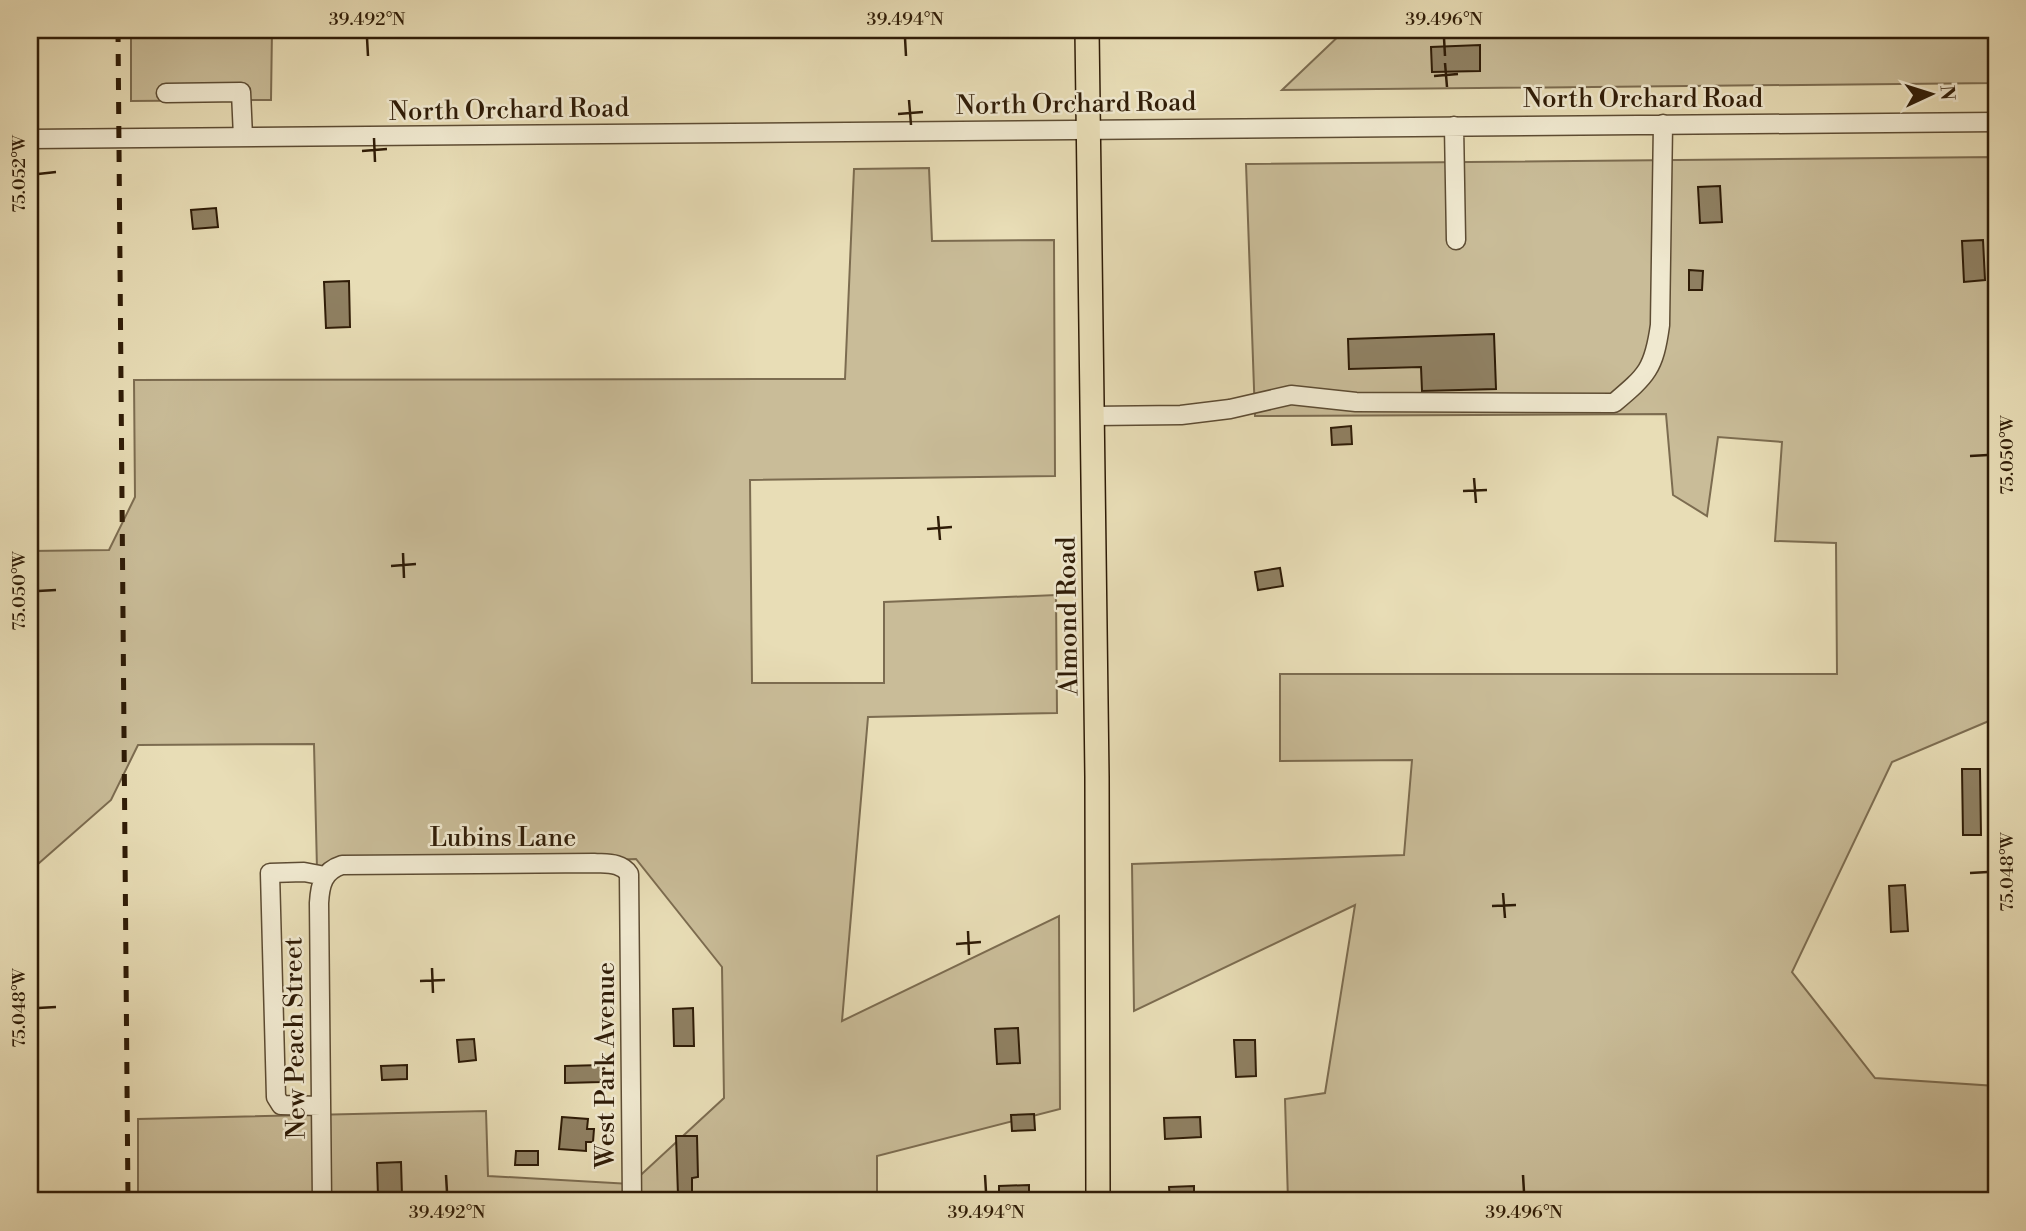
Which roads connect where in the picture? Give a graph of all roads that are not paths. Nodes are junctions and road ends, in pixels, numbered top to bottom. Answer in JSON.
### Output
{"nodes":[{"id":1,"x":1087,"y":30,"type":"edge"},
{"id":2,"x":166,"y":93,"type":"dead end"},
{"id":3,"x":1996,"y":122,"type":"edge"},
{"id":4,"x":1663,"y":124,"type":"junction"},
{"id":5,"x":1454,"y":126,"type":"junction"},
{"id":6,"x":1090,"y":129,"type":"junction"},
{"id":7,"x":243,"y":137,"type":"junction"},
{"id":8,"x":30,"y":139,"type":"edge"},
{"id":9,"x":1456,"y":240,"type":"dead end"},
{"id":10,"x":1093,"y":416,"type":"junction"},
{"id":11,"x":324,"y":876,"type":"junction"},
{"id":12,"x":630,"y":928,"type":"joint"},
{"id":13,"x":321,"y":1106,"type":"junction"},
{"id":14,"x":322,"y":1201,"type":"edge"},
{"id":15,"x":632,"y":1201,"type":"edge"},
{"id":16,"x":1098,"y":1201,"type":"edge"}],
"edges":[{"from":1,"to":6,"type":"main road","name":"Almond Road"},
{"from":2,"to":7,"type":"street"},
{"from":3,"to":4,"type":"street","name":"North Orchard Road"},
{"from":4,"to":5,"type":"street","name":"North Orchard Road"},
{"from":4,"to":10,"type":"street"},
{"from":5,"to":6,"type":"street","name":"North Orchard Road"},
{"from":5,"to":9,"type":"street"},
{"from":6,"to":7,"type":"street","name":"North Orchard Road"},
{"from":6,"to":10,"type":"main road","name":"Almond Road"},
{"from":7,"to":8,"type":"street","name":"North Orchard Road"},
{"from":10,"to":16,"type":"main road","name":"Almond Road"},
{"from":11,"to":12,"type":"street","name":"Lubins Lane"},
{"from":11,"to":13,"type":"street","name":"New Peach Street"},
{"from":11,"to":13,"type":"street"},
{"from":12,"to":15,"type":"street","name":"West Park Avenue"},
{"from":13,"to":14,"type":"street","name":"New Peach Street"}]}
